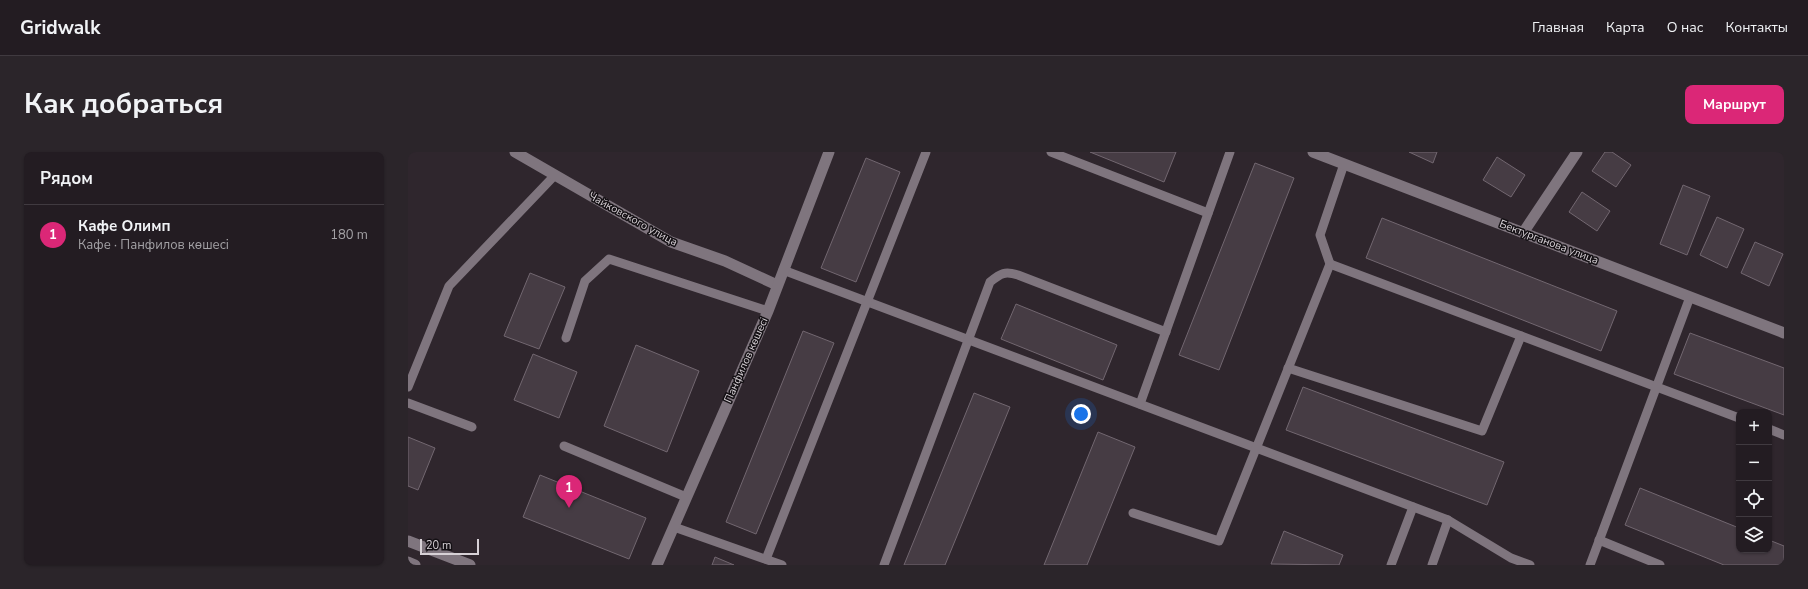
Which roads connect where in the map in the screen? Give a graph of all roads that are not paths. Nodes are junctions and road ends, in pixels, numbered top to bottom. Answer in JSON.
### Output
{"nodes":[{"id":1,"x":515,"y":152,"type":"edge"},
{"id":2,"x":829,"y":152,"type":"edge"},
{"id":3,"x":926,"y":152,"type":"edge"},
{"id":4,"x":1051,"y":152,"type":"edge"},
{"id":5,"x":1230,"y":152,"type":"edge"},
{"id":6,"x":1314,"y":152,"type":"edge"},
{"id":7,"x":1577,"y":152,"type":"edge"},
{"id":8,"x":1344,"y":164,"type":"junction"},
{"id":9,"x":555,"y":175,"type":"junction"},
{"id":10,"x":1208,"y":213,"type":"junction"},
{"id":11,"x":1524,"y":233,"type":"junction"},
{"id":12,"x":1330,"y":264,"type":"junction"},
{"id":13,"x":783,"y":270,"type":"junction"},
{"id":14,"x":778,"y":285,"type":"junction"},
{"id":15,"x":1690,"y":297,"type":"junction"},
{"id":16,"x":866,"y":302,"type":"junction"},
{"id":17,"x":768,"y":311,"type":"junction"},
{"id":18,"x":1166,"y":332,"type":"junction"},
{"id":19,"x":1784,"y":333,"type":"edge"},
{"id":20,"x":1521,"y":336,"type":"junction"},
{"id":21,"x":566,"y":338,"type":"dead end"},
{"id":22,"x":968,"y":340,"type":"junction"},
{"id":23,"x":1288,"y":368,"type":"junction"},
{"id":24,"x":408,"y":387,"type":"edge"},
{"id":25,"x":1656,"y":387,"type":"junction"},
{"id":26,"x":408,"y":403,"type":"edge"},
{"id":27,"x":1140,"y":404,"type":"junction"},
{"id":28,"x":1736,"y":417,"type":"edge"},
{"id":29,"x":472,"y":427,"type":"dead end"},
{"id":30,"x":1772,"y":430,"type":"edge"},
{"id":31,"x":1784,"y":435,"type":"edge"},
{"id":32,"x":564,"y":446,"type":"dead end"},
{"id":33,"x":1256,"y":448,"type":"junction"},
{"id":34,"x":686,"y":497,"type":"junction"},
{"id":35,"x":1413,"y":507,"type":"junction"},
{"id":36,"x":1133,"y":513,"type":"dead end"},
{"id":37,"x":1448,"y":520,"type":"junction"},
{"id":38,"x":674,"y":527,"type":"junction"},
{"id":39,"x":1599,"y":540,"type":"junction"},
{"id":40,"x":408,"y":541,"type":"edge"},
{"id":41,"x":766,"y":559,"type":"junction"},
{"id":42,"x":408,"y":562,"type":"edge"},
{"id":43,"x":415,"y":565,"type":"edge"},
{"id":44,"x":470,"y":565,"type":"edge"},
{"id":45,"x":657,"y":565,"type":"edge"},
{"id":46,"x":782,"y":565,"type":"edge"},
{"id":47,"x":884,"y":565,"type":"edge"},
{"id":48,"x":1391,"y":565,"type":"edge"},
{"id":49,"x":1432,"y":565,"type":"edge"},
{"id":50,"x":1530,"y":565,"type":"edge"},
{"id":51,"x":1590,"y":565,"type":"edge"},
{"id":52,"x":1660,"y":565,"type":"edge"}],
"edges":[{"from":1,"to":9,"type":"street","name":"Чайковского улица"},
{"from":2,"to":13,"type":"street","name":"Панфилов көшесі"},
{"from":3,"to":16,"type":"lane"},
{"from":4,"to":10,"type":"lane"},
{"from":5,"to":10,"type":"lane"},
{"from":6,"to":8,"type":"street","name":"Бектурганова улица"},
{"from":7,"to":11,"type":"street"},
{"from":8,"to":11,"type":"street","name":"Бектурганова улица"},
{"from":8,"to":12,"type":"lane"},
{"from":9,"to":14,"type":"street","name":"Чайковского улица"},
{"from":9,"to":24,"type":"lane"},
{"from":10,"to":18,"type":"lane"},
{"from":11,"to":15,"type":"street","name":"Бектурганова улица"},
{"from":12,"to":20,"type":"lane"},
{"from":12,"to":23,"type":"lane"},
{"from":13,"to":14,"type":"street","name":"Панфилов көшесі"},
{"from":13,"to":16,"type":"lane"},
{"from":14,"to":17,"type":"street","name":"Панфилов көшесі"},
{"from":15,"to":19,"type":"street","name":"Бектурганова улица"},
{"from":15,"to":25,"type":"lane"},
{"from":16,"to":22,"type":"lane"},
{"from":16,"to":41,"type":"lane"},
{"from":17,"to":21,"type":"lane"},
{"from":17,"to":34,"type":"street","name":"Панфилов көшесі"},
{"from":18,"to":22,"type":"lane"},
{"from":18,"to":27,"type":"lane"},
{"from":20,"to":23,"type":"lane"},
{"from":20,"to":25,"type":"lane"},
{"from":22,"to":27,"type":"lane"},
{"from":22,"to":47,"type":"lane"},
{"from":23,"to":33,"type":"lane"},
{"from":25,"to":28,"type":"lane"},
{"from":25,"to":39,"type":"lane"},
{"from":26,"to":29,"type":"lane"},
{"from":27,"to":33,"type":"lane"},
{"from":30,"to":31,"type":"lane"},
{"from":32,"to":34,"type":"lane"},
{"from":33,"to":35,"type":"lane"},
{"from":33,"to":36,"type":"lane"},
{"from":34,"to":38,"type":"street","name":"Панфилов көшесі"},
{"from":35,"to":37,"type":"lane"},
{"from":35,"to":48,"type":"lane"},
{"from":37,"to":49,"type":"lane"},
{"from":37,"to":50,"type":"lane"},
{"from":38,"to":41,"type":"lane"},
{"from":38,"to":45,"type":"street","name":"Панфилов көшесі"},
{"from":39,"to":51,"type":"lane"},
{"from":39,"to":52,"type":"lane"},
{"from":40,"to":44,"type":"street"},
{"from":41,"to":46,"type":"lane"},
{"from":42,"to":43,"type":"street"}]}
